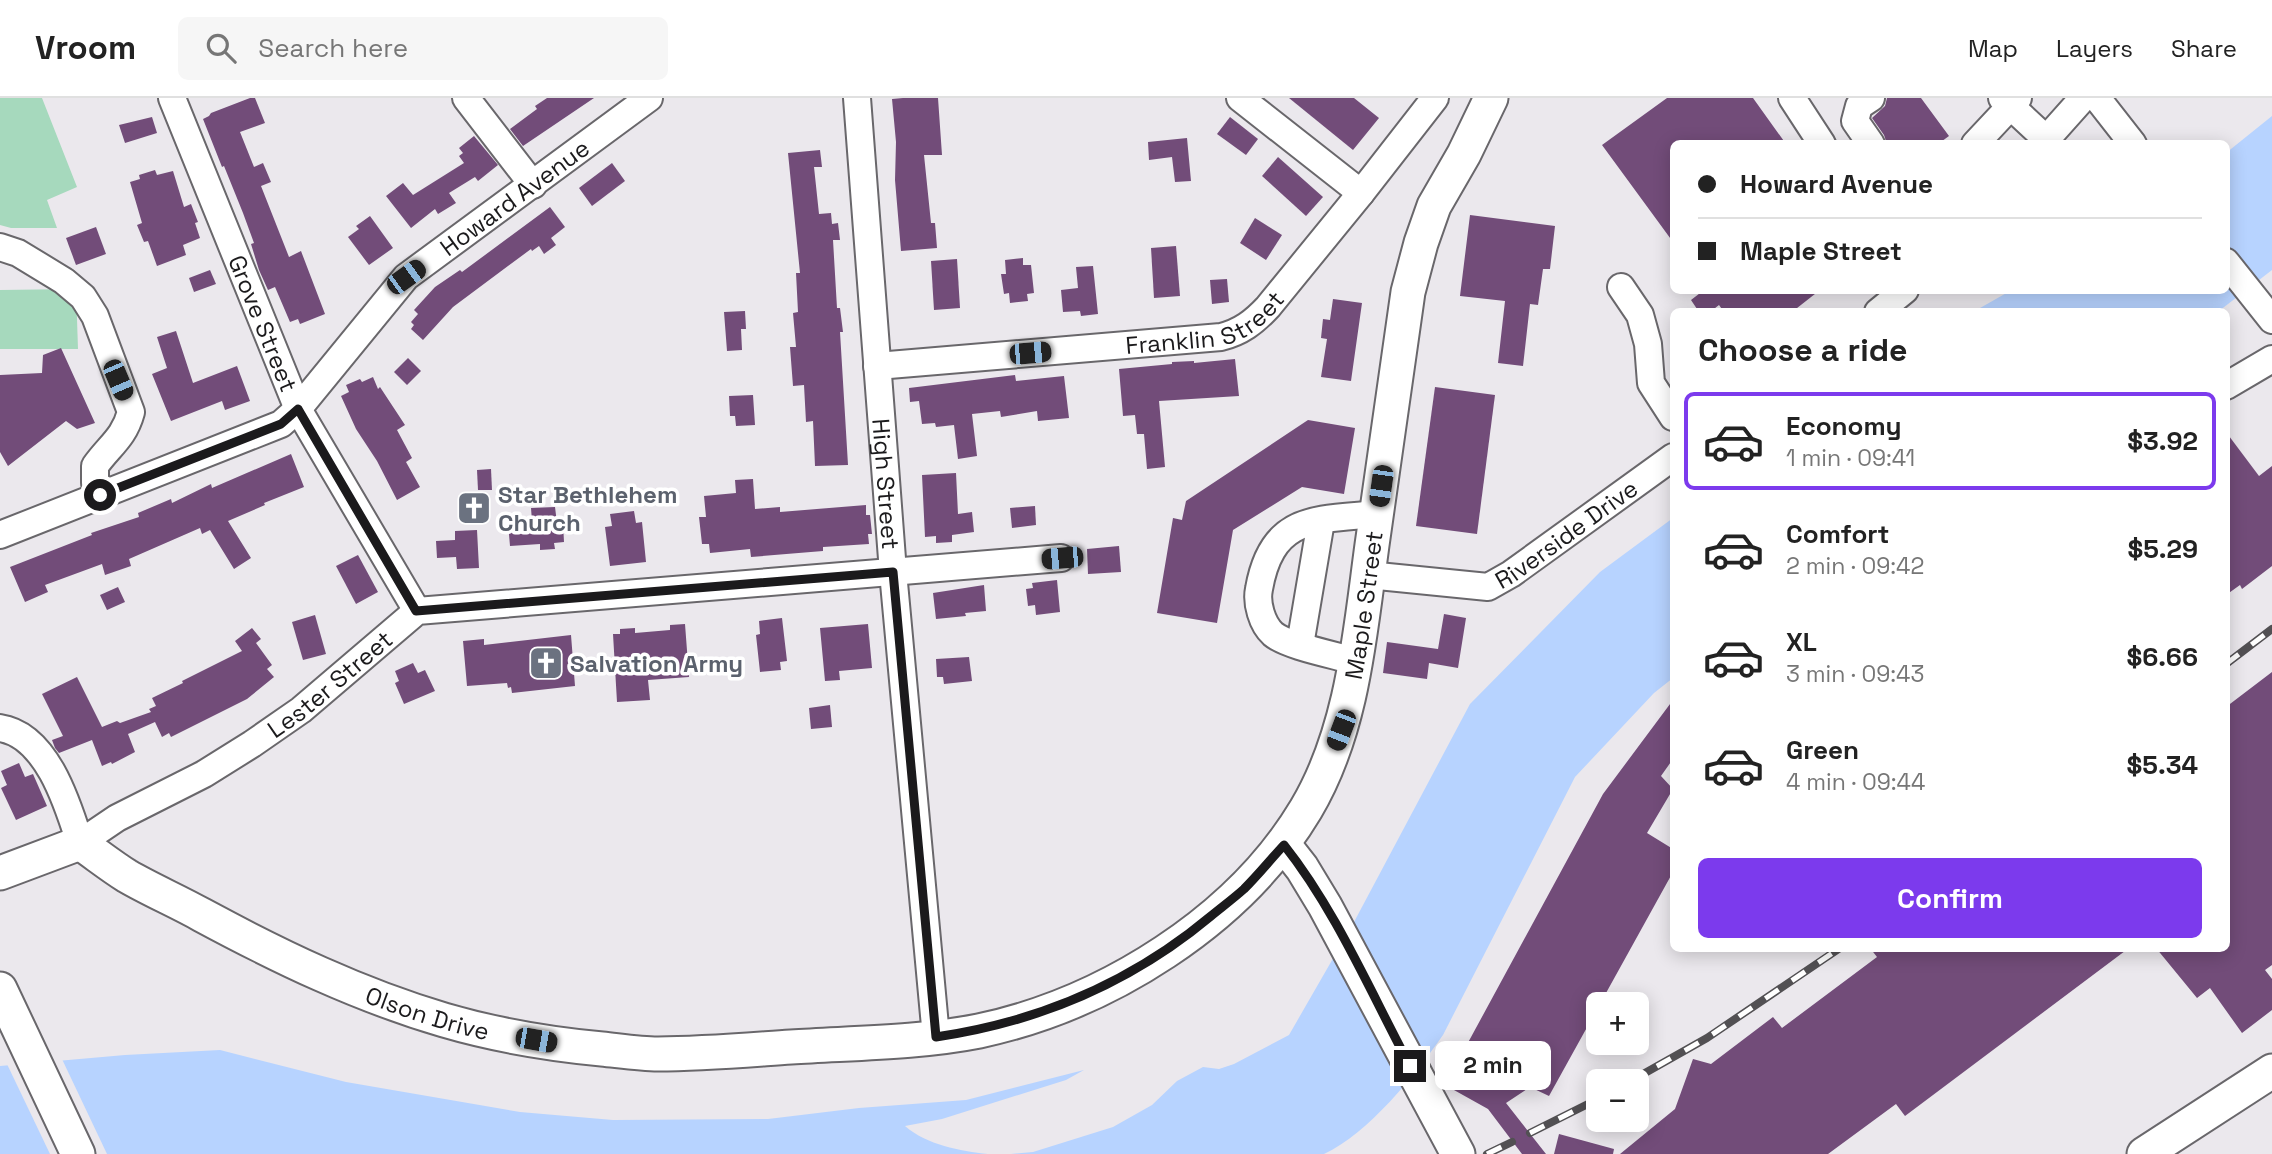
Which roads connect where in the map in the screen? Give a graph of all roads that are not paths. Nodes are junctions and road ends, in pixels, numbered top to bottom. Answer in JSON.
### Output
{"nodes":[{"id":1,"x":172,"y":98,"type":"edge"},
{"id":2,"x":466,"y":98,"type":"edge"},
{"id":3,"x":649,"y":98,"type":"edge"},
{"id":4,"x":857,"y":98,"type":"edge"},
{"id":5,"x":1240,"y":98,"type":"edge"},
{"id":6,"x":1435,"y":98,"type":"edge"},
{"id":7,"x":1491,"y":98,"type":"edge"},
{"id":8,"x":1792,"y":98,"type":"edge"},
{"id":9,"x":1871,"y":98,"type":"edge"},
{"id":10,"x":2083,"y":98,"type":"edge"},
{"id":11,"x":2097,"y":98,"type":"edge"},
{"id":12,"x":2010,"y":100,"type":"edge"},
{"id":13,"x":1819,"y":140,"type":"edge"},
{"id":14,"x":1868,"y":140,"type":"edge"},
{"id":15,"x":1978,"y":140,"type":"edge"},
{"id":16,"x":2043,"y":140,"type":"edge"},
{"id":17,"x":2045,"y":140,"type":"edge"},
{"id":18,"x":2130,"y":140,"type":"edge"},
{"id":19,"x":533,"y":185,"type":"junction"},
{"id":20,"x":1362,"y":193,"type":"junction"},
{"id":21,"x":0,"y":247,"type":"edge"},
{"id":22,"x":2230,"y":267,"type":"edge"},
{"id":23,"x":1621,"y":287,"type":"dead end"},
{"id":24,"x":1900,"y":294,"type":"edge"},
{"id":25,"x":1883,"y":308,"type":"edge"},
{"id":26,"x":2272,"y":320,"type":"edge"},
{"id":27,"x":2272,"y":359,"type":"edge"},
{"id":28,"x":877,"y":366,"type":"junction"},
{"id":29,"x":2230,"y":385,"type":"edge"},
{"id":30,"x":298,"y":409,"type":"junction"},
{"id":31,"x":1670,"y":412,"type":"edge"},
{"id":32,"x":1670,"y":459,"type":"edge"},
{"id":33,"x":100,"y":495,"type":"junction"},
{"id":34,"x":1377,"y":514,"type":"junction"},
{"id":35,"x":1321,"y":521,"type":"junction"},
{"id":36,"x":0,"y":535,"type":"edge"},
{"id":37,"x":1062,"y":558,"type":"dead end"},
{"id":38,"x":893,"y":572,"type":"junction"},
{"id":39,"x":1368,"y":575,"type":"junction"},
{"id":40,"x":416,"y":611,"type":"junction"},
{"id":41,"x":1300,"y":645,"type":"junction"},
{"id":42,"x":1355,"y":661,"type":"junction"},
{"id":43,"x":0,"y":728,"type":"edge"},
{"id":44,"x":80,"y":843,"type":"junction"},
{"id":45,"x":1284,"y":845,"type":"junction"},
{"id":46,"x":0,"y":871,"type":"edge"},
{"id":47,"x":4,"y":996,"type":"edge"},
{"id":48,"x":936,"y":1037,"type":"junction"},
{"id":49,"x":2272,"y":1071,"type":"edge"},
{"id":50,"x":78,"y":1154,"type":"edge"},
{"id":51,"x":1458,"y":1154,"type":"edge"},
{"id":52,"x":2144,"y":1154,"type":"edge"}],
"edges":[{"from":1,"to":30,"type":"street","name":"Grove Street"},
{"from":2,"to":19,"type":"street"},
{"from":3,"to":19,"type":"street","name":"Howard Avenue"},
{"from":4,"to":28,"type":"street","name":"High Street"},
{"from":5,"to":20,"type":"street"},
{"from":6,"to":20,"type":"street","name":"Franklin Street"},
{"from":7,"to":34,"type":"main road","name":"Maple Street"},
{"from":8,"to":13,"type":"street"},
{"from":9,"to":14,"type":"street"},
{"from":10,"to":17,"type":"street"},
{"from":11,"to":18,"type":"street"},
{"from":12,"to":15,"type":"street"},
{"from":12,"to":16,"type":"street"},
{"from":19,"to":30,"type":"street","name":"Howard Avenue"},
{"from":20,"to":28,"type":"street","name":"Franklin Street"},
{"from":21,"to":33,"type":"street"},
{"from":22,"to":26,"type":"street"},
{"from":23,"to":31,"type":"street"},
{"from":24,"to":25,"type":"street"},
{"from":27,"to":29,"type":"street"},
{"from":28,"to":38,"type":"street","name":"High Street"},
{"from":30,"to":33,"type":"street","name":"Howard Avenue"},
{"from":30,"to":40,"type":"street","name":"Grove Street"},
{"from":32,"to":39,"type":"street","name":"Riverside Drive"},
{"from":33,"to":36,"type":"street","name":"Howard Avenue"},
{"from":34,"to":35,"type":"street"},
{"from":34,"to":39,"type":"main road","name":"Maple Street"},
{"from":35,"to":41,"type":"street"},
{"from":35,"to":41,"type":"street"},
{"from":37,"to":38,"type":"street","name":"Lester Street"},
{"from":38,"to":40,"type":"street","name":"Lester Street"},
{"from":38,"to":48,"type":"street","name":"High Street"},
{"from":39,"to":42,"type":"main road","name":"Maple Street"},
{"from":40,"to":44,"type":"street","name":"Lester Street"},
{"from":41,"to":42,"type":"street"},
{"from":42,"to":45,"type":"main road","name":"Maple Street"},
{"from":43,"to":44,"type":"street"},
{"from":44,"to":46,"type":"main road"},
{"from":44,"to":48,"type":"main road","name":"Olson Drive"},
{"from":45,"to":48,"type":"main road"},
{"from":45,"to":51,"type":"main road"},
{"from":47,"to":50,"type":"main road"},
{"from":49,"to":52,"type":"main road"}]}
